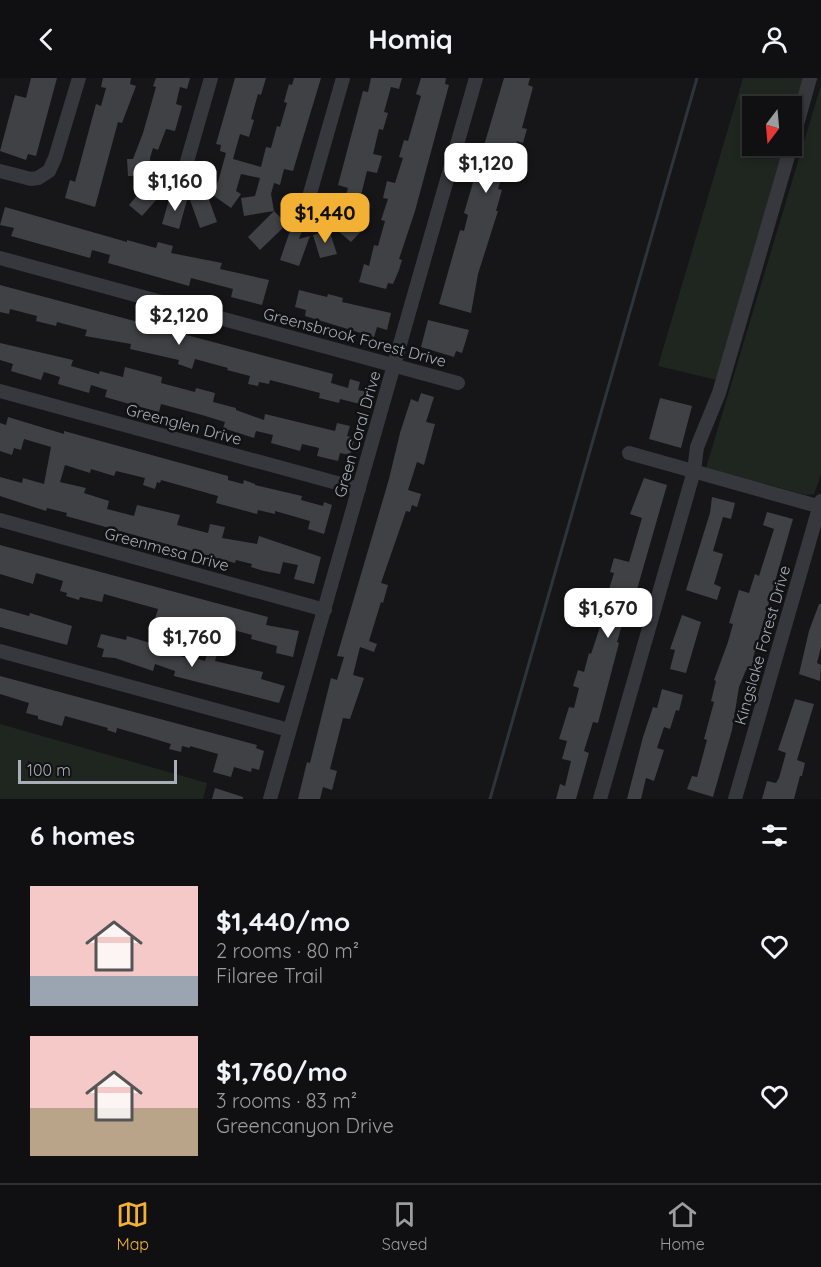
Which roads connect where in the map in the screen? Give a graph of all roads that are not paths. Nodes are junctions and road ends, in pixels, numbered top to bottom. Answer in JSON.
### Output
{"nodes":[{"id":1,"x":79,"y":78,"type":"edge"},
{"id":2,"x":211,"y":78,"type":"edge"},
{"id":3,"x":343,"y":78,"type":"edge"},
{"id":4,"x":476,"y":78,"type":"edge"},
{"id":5,"x":810,"y":78,"type":"edge"},
{"id":6,"x":802,"y":106,"type":"edge"},
{"id":7,"x":788,"y":156,"type":"edge"},
{"id":8,"x":186,"y":165,"type":"dead end"},
{"id":9,"x":0,"y":171,"type":"edge"},
{"id":10,"x":309,"y":197,"type":"dead end"},
{"id":11,"x":0,"y":258,"type":"edge"},
{"id":12,"x":394,"y":365,"type":"junction"},
{"id":13,"x":458,"y":383,"type":"dead end"},
{"id":14,"x":0,"y":391,"type":"edge"},
{"id":15,"x":629,"y":453,"type":"dead end"},
{"id":16,"x":694,"y":471,"type":"junction"},
{"id":17,"x":359,"y":489,"type":"junction"},
{"id":18,"x":820,"y":504,"type":"edge"},
{"id":19,"x":0,"y":520,"type":"edge"},
{"id":20,"x":325,"y":610,"type":"junction"},
{"id":21,"x":0,"y":651,"type":"edge"},
{"id":22,"x":289,"y":730,"type":"junction"},
{"id":23,"x":270,"y":799,"type":"edge"},
{"id":24,"x":600,"y":799,"type":"edge"},
{"id":25,"x":735,"y":799,"type":"edge"}],
"edges":[{"from":1,"to":9,"type":"street"},
{"from":2,"to":8,"type":"street"},
{"from":3,"to":10,"type":"street"},
{"from":4,"to":12,"type":"street","name":"Green Coral Drive"},
{"from":5,"to":6,"type":"street"},
{"from":7,"to":16,"type":"street"},
{"from":11,"to":12,"type":"street","name":"Greensbrook Forest Drive"},
{"from":12,"to":13,"type":"street","name":"Greensbrook Forest Drive"},
{"from":12,"to":17,"type":"street","name":"Green Coral Drive"},
{"from":14,"to":17,"type":"street","name":"Greenglen Drive"},
{"from":15,"to":16,"type":"street"},
{"from":16,"to":18,"type":"street"},
{"from":16,"to":24,"type":"street"},
{"from":17,"to":20,"type":"street","name":"Green Coral Drive"},
{"from":18,"to":25,"type":"street","name":"Kingslake Forest Drive"},
{"from":19,"to":20,"type":"street","name":"Greenmesa Drive"},
{"from":20,"to":22,"type":"street","name":"Green Coral Drive"},
{"from":21,"to":22,"type":"street"},
{"from":22,"to":23,"type":"street","name":"Green Coral Drive"}]}
